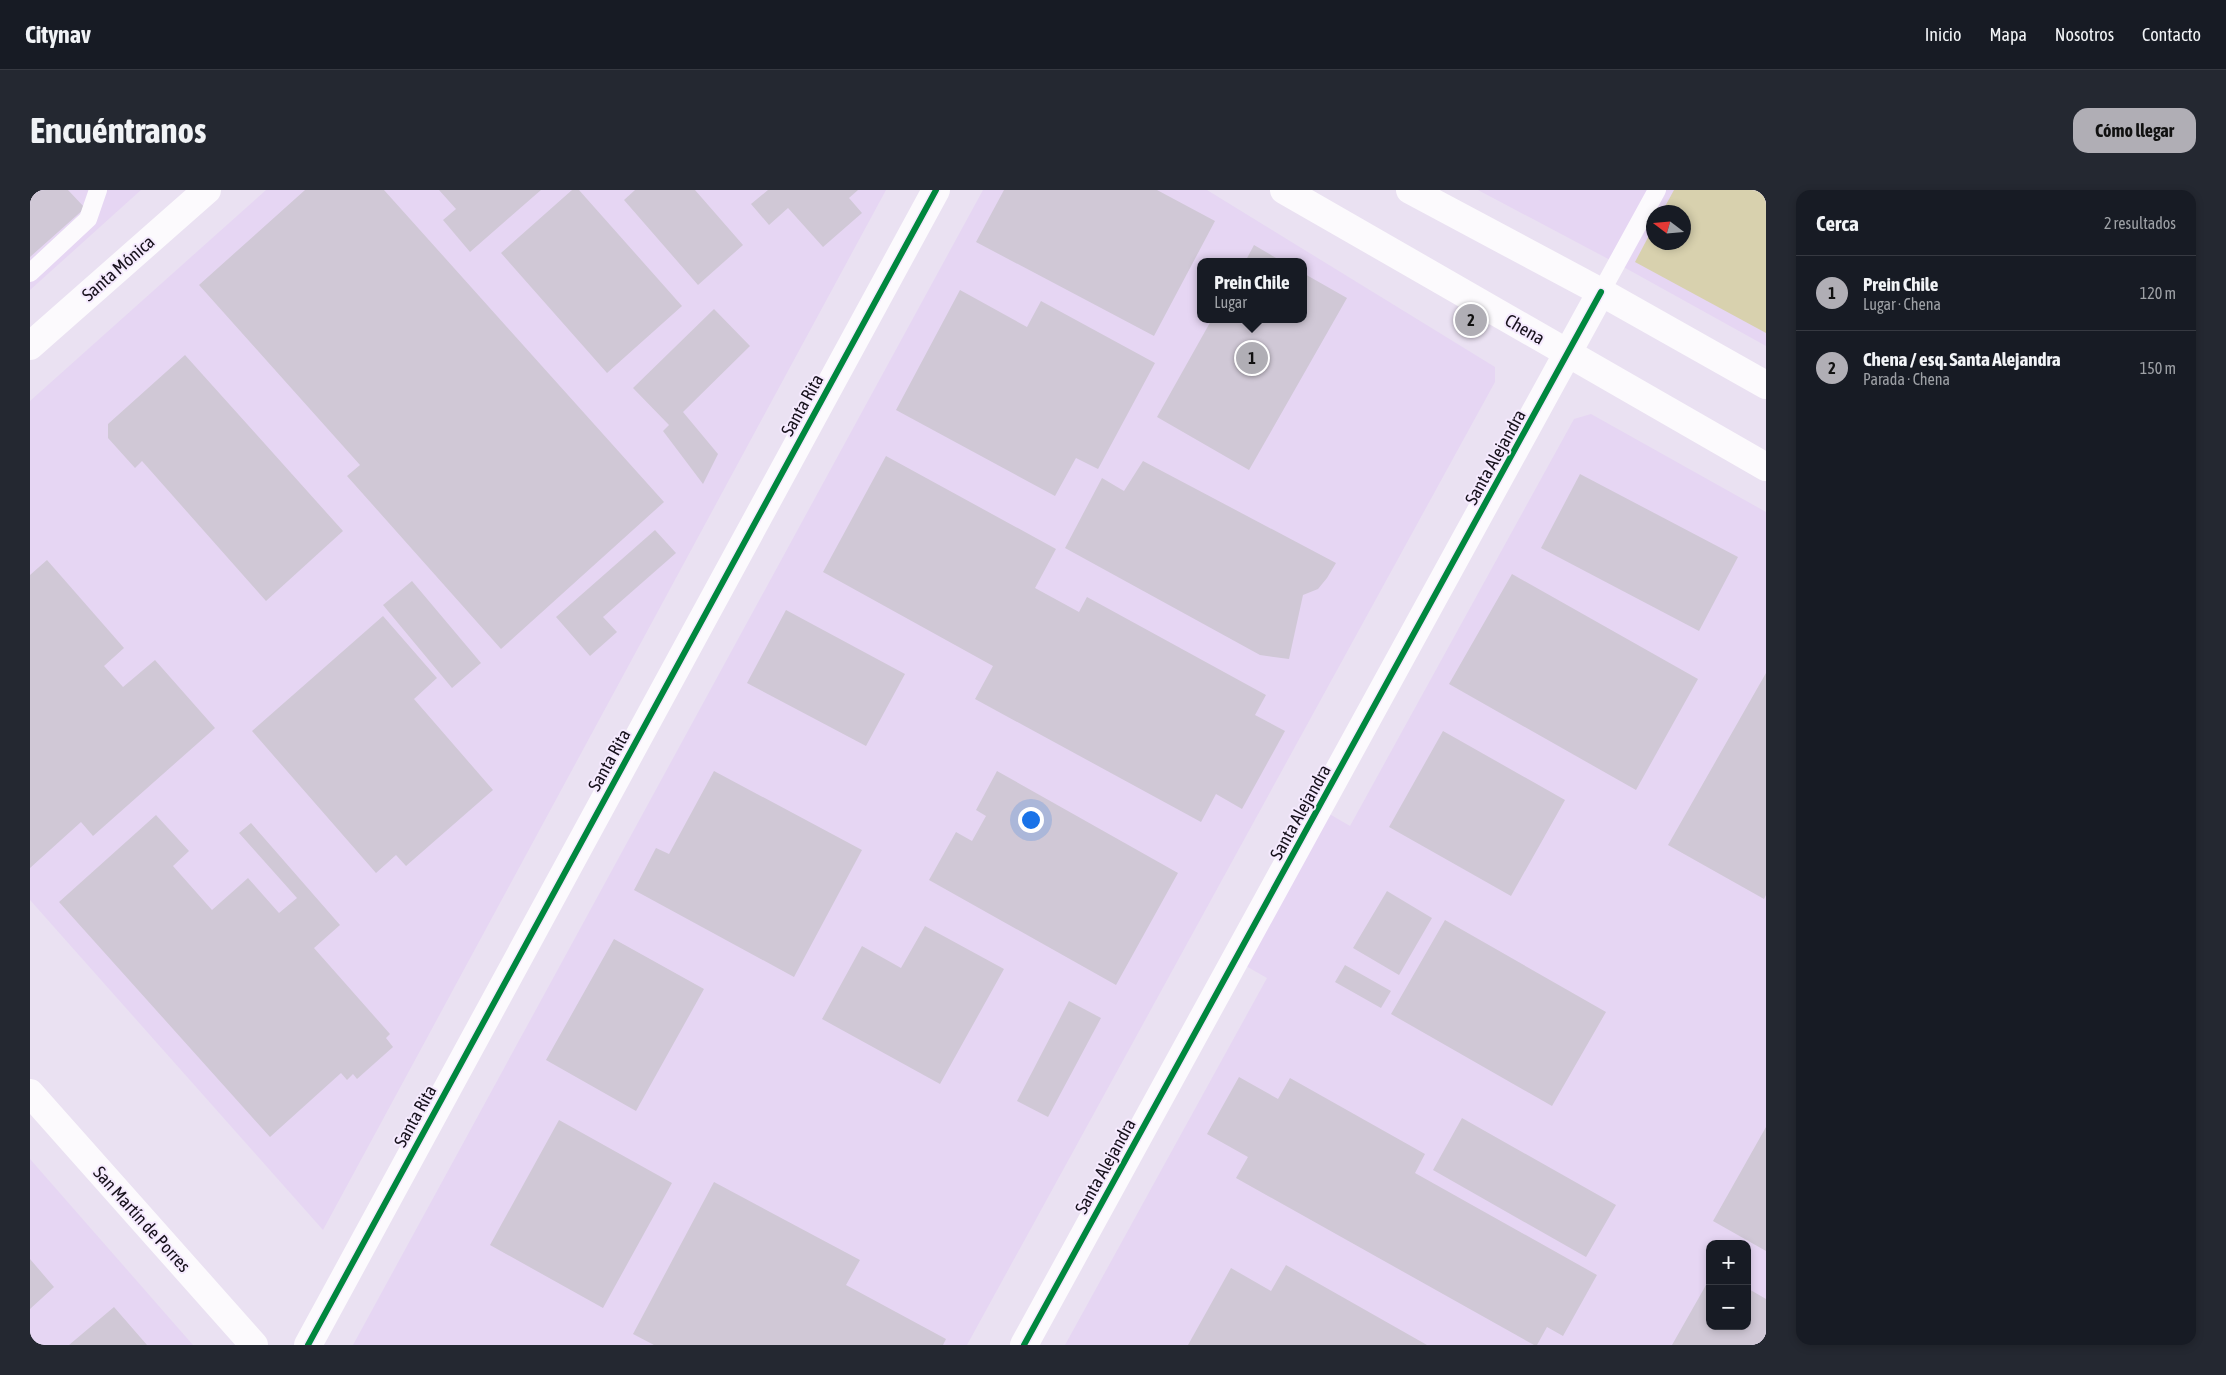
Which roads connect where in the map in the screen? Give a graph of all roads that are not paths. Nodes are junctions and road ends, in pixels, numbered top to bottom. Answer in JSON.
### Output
{"nodes":[{"id":1,"x":98,"y":190,"type":"edge"},
{"id":2,"x":207,"y":190,"type":"edge"},
{"id":3,"x":936,"y":190,"type":"edge"},
{"id":4,"x":1284,"y":190,"type":"edge"},
{"id":5,"x":1410,"y":190,"type":"edge"},
{"id":6,"x":1657,"y":190,"type":"edge"},
{"id":7,"x":30,"y":273,"type":"edge"},
{"id":8,"x":1602,"y":292,"type":"junction"},
{"id":9,"x":30,"y":346,"type":"edge"},
{"id":10,"x":1568,"y":354,"type":"junction"},
{"id":11,"x":1766,"y":386,"type":"edge"},
{"id":12,"x":1766,"y":467,"type":"edge"},
{"id":13,"x":30,"y":1094,"type":"edge"},
{"id":14,"x":254,"y":1345,"type":"edge"},
{"id":15,"x":308,"y":1345,"type":"edge"},
{"id":16,"x":1024,"y":1345,"type":"edge"}],
"edges":[{"from":1,"to":7,"type":"lane"},
{"from":2,"to":9,"type":"street","name":"Santa Mónica"},
{"from":3,"to":15,"type":"street","name":"Santa Rita"},
{"from":4,"to":10,"type":"street","name":"Chena"},
{"from":5,"to":8,"type":"street"},
{"from":6,"to":8,"type":"lane"},
{"from":8,"to":10,"type":"street","name":"Santa Alejandra"},
{"from":8,"to":11,"type":"street"},
{"from":10,"to":12,"type":"street","name":"Chena"},
{"from":10,"to":16,"type":"street","name":"Santa Alejandra"},
{"from":13,"to":14,"type":"street","name":"San Martín de Porres"}]}
